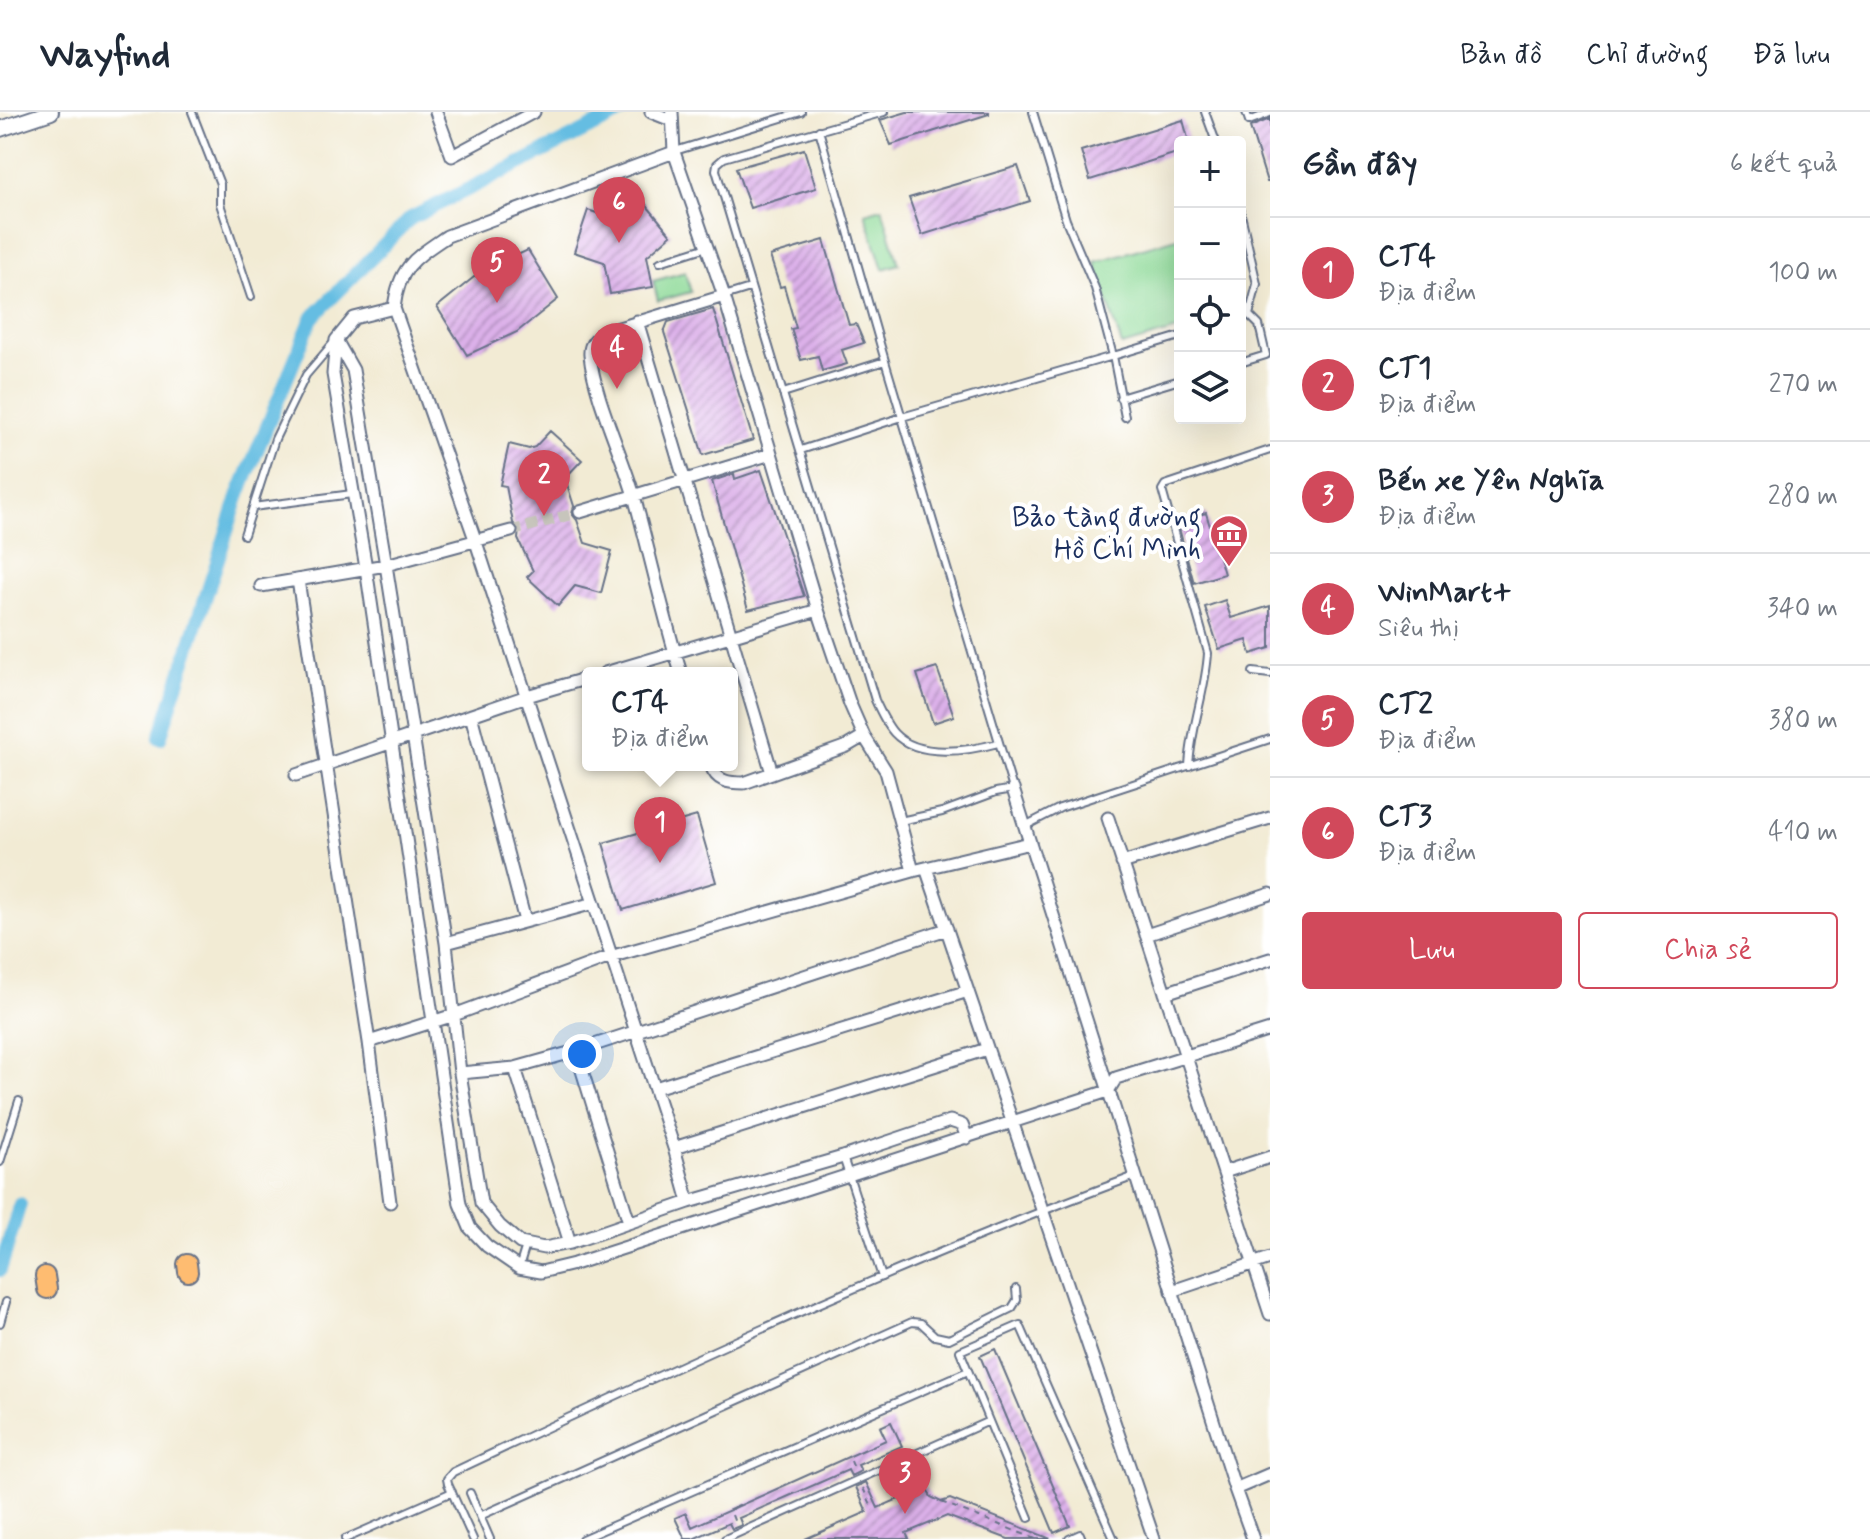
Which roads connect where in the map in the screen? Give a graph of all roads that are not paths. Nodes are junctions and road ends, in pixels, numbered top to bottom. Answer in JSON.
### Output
{"nodes":[{"id":1,"x":51,"y":112,"type":"edge"},
{"id":2,"x":192,"y":112,"type":"edge"},
{"id":3,"x":436,"y":112,"type":"edge"},
{"id":4,"x":534,"y":112,"type":"edge"},
{"id":5,"x":801,"y":112,"type":"edge"},
{"id":6,"x":884,"y":112,"type":"edge"},
{"id":7,"x":1033,"y":112,"type":"edge"},
{"id":8,"x":1205,"y":112,"type":"edge"},
{"id":9,"x":1246,"y":112,"type":"edge"},
{"id":10,"x":652,"y":113,"type":"edge"},
{"id":11,"x":1270,"y":113,"type":"edge"},
{"id":12,"x":674,"y":115,"type":"edge"},
{"id":13,"x":513,"y":117,"type":"edge"},
{"id":14,"x":0,"y":129,"type":"edge"},
{"id":15,"x":819,"y":130,"type":"junction"},
{"id":16,"x":1214,"y":136,"type":"edge"},
{"id":17,"x":674,"y":152,"type":"junction"},
{"id":18,"x":1246,"y":236,"type":"edge"},
{"id":19,"x":707,"y":247,"type":"junction"},
{"id":20,"x":660,"y":262,"type":"dead end"},
{"id":21,"x":750,"y":288,"type":"junction"},
{"id":22,"x":724,"y":296,"type":"junction"},
{"id":23,"x":251,"y":297,"type":"dead end"},
{"id":24,"x":394,"y":308,"type":"junction"},
{"id":25,"x":1249,"y":315,"type":"junction"},
{"id":26,"x":1246,"y":316,"type":"edge"},
{"id":27,"x":637,"y":321,"type":"junction"},
{"id":28,"x":1174,"y":338,"type":"edge"},
{"id":29,"x":336,"y":340,"type":"junction"},
{"id":30,"x":1113,"y":356,"type":"junction"},
{"id":31,"x":885,"y":361,"type":"junction"},
{"id":32,"x":1246,"y":361,"type":"edge"},
{"id":33,"x":1174,"y":382,"type":"edge"},
{"id":34,"x":783,"y":393,"type":"junction"},
{"id":35,"x":1120,"y":398,"type":"junction"},
{"id":36,"x":902,"y":417,"type":"junction"},
{"id":37,"x":1125,"y":417,"type":"dead end"},
{"id":38,"x":801,"y":450,"type":"junction"},
{"id":39,"x":1270,"y":450,"type":"edge"},
{"id":40,"x":771,"y":454,"type":"junction"},
{"id":41,"x":684,"y":479,"type":"junction"},
{"id":42,"x":355,"y":494,"type":"junction"},
{"id":43,"x":633,"y":494,"type":"junction"},
{"id":44,"x":253,"y":507,"type":"junction"},
{"id":45,"x":580,"y":512,"type":"tunnel mouth"},
{"id":46,"x":511,"y":531,"type":"tunnel mouth"},
{"id":47,"x":244,"y":535,"type":"dead end"},
{"id":48,"x":476,"y":542,"type":"junction"},
{"id":49,"x":386,"y":565,"type":"junction"},
{"id":50,"x":366,"y":568,"type":"junction"},
{"id":51,"x":298,"y":580,"type":"junction"},
{"id":52,"x":261,"y":586,"type":"dead end"},
{"id":53,"x":818,"y":610,"type":"junction"},
{"id":54,"x":731,"y":636,"type":"junction"},
{"id":55,"x":675,"y":652,"type":"junction"},
{"id":56,"x":625,"y":667,"type":"edge"},
{"id":57,"x":679,"y":667,"type":"edge"},
{"id":58,"x":1253,"y":672,"type":"dead end"},
{"id":59,"x":1270,"y":674,"type":"edge"},
{"id":60,"x":582,"y":680,"type":"edge"},
{"id":61,"x":527,"y":696,"type":"junction"},
{"id":62,"x":471,"y":715,"type":"junction"},
{"id":63,"x":412,"y":735,"type":"junction"},
{"id":64,"x":864,"y":736,"type":"junction"},
{"id":65,"x":1270,"y":739,"type":"edge"},
{"id":66,"x":393,"y":742,"type":"junction"},
{"id":67,"x":998,"y":743,"type":"junction"},
{"id":68,"x":326,"y":765,"type":"junction"},
{"id":69,"x":1189,"y":766,"type":"junction"},
{"id":70,"x":713,"y":771,"type":"edge"},
{"id":71,"x":772,"y":773,"type":"junction"},
{"id":72,"x":296,"y":775,"type":"dead end"},
{"id":73,"x":1013,"y":789,"type":"junction"},
{"id":74,"x":1108,"y":818,"type":"dead end"},
{"id":75,"x":1270,"y":818,"type":"edge"},
{"id":76,"x":900,"y":821,"type":"junction"},
{"id":77,"x":1024,"y":826,"type":"junction"},
{"id":78,"x":1030,"y":843,"type":"junction"},
{"id":79,"x":1122,"y":863,"type":"junction"},
{"id":80,"x":926,"y":868,"type":"junction"},
{"id":81,"x":913,"y":871,"type":"junction"},
{"id":82,"x":1270,"y":894,"type":"edge"},
{"id":83,"x":594,"y":903,"type":"junction"},
{"id":84,"x":525,"y":921,"type":"junction"},
{"id":85,"x":947,"y":929,"type":"junction"},
{"id":86,"x":1146,"y":935,"type":"junction"},
{"id":87,"x":446,"y":943,"type":"junction"},
{"id":88,"x":610,"y":957,"type":"junction"},
{"id":89,"x":1270,"y":959,"type":"edge"},
{"id":90,"x":968,"y":991,"type":"junction"},
{"id":91,"x":1165,"y":993,"type":"junction"},
{"id":92,"x":454,"y":1015,"type":"junction"},
{"id":93,"x":433,"y":1021,"type":"junction"},
{"id":94,"x":636,"y":1030,"type":"junction"},
{"id":95,"x":1270,"y":1030,"type":"edge"},
{"id":96,"x":369,"y":1042,"type":"junction"},
{"id":97,"x":987,"y":1049,"type":"junction"},
{"id":98,"x":576,"y":1051,"type":"junction"},
{"id":99,"x":1184,"y":1055,"type":"junction"},
{"id":100,"x":515,"y":1068,"type":"junction"},
{"id":101,"x":460,"y":1073,"type":"junction"},
{"id":102,"x":655,"y":1088,"type":"junction"},
{"id":103,"x":1108,"y":1091,"type":"junction"},
{"id":104,"x":19,"y":1101,"type":"dead end"},
{"id":105,"x":1013,"y":1124,"type":"junction"},
{"id":106,"x":967,"y":1138,"type":"junction"},
{"id":107,"x":674,"y":1148,"type":"junction"},
{"id":108,"x":843,"y":1157,"type":"junction"},
{"id":109,"x":1270,"y":1157,"type":"edge"},
{"id":110,"x":0,"y":1162,"type":"edge"},
{"id":111,"x":1224,"y":1172,"type":"junction"},
{"id":112,"x":849,"y":1176,"type":"junction"},
{"id":113,"x":1135,"y":1176,"type":"junction"},
{"id":114,"x":390,"y":1202,"type":"dead end"},
{"id":115,"x":689,"y":1202,"type":"junction"},
{"id":116,"x":1042,"y":1210,"type":"junction"},
{"id":117,"x":629,"y":1222,"type":"junction"},
{"id":118,"x":570,"y":1243,"type":"junction"},
{"id":119,"x":526,"y":1245,"type":"junction"},
{"id":120,"x":1270,"y":1258,"type":"edge"},
{"id":121,"x":1253,"y":1263,"type":"junction"},
{"id":122,"x":519,"y":1268,"type":"junction"},
{"id":123,"x":882,"y":1277,"type":"junction"},
{"id":124,"x":1016,"y":1289,"type":"dead end"},
{"id":125,"x":1172,"y":1291,"type":"junction"},
{"id":126,"x":6,"y":1302,"type":"dead end"},
{"id":127,"x":1270,"y":1314,"type":"edge"},
{"id":128,"x":0,"y":1323,"type":"edge"},
{"id":129,"x":968,"y":1371,"type":"junction"},
{"id":130,"x":989,"y":1421,"type":"junction"},
{"id":131,"x":1270,"y":1474,"type":"edge"},
{"id":132,"x":1235,"y":1489,"type":"junction"},
{"id":133,"x":452,"y":1492,"type":"junction"},
{"id":134,"x":470,"y":1493,"type":"dead end"},
{"id":135,"x":480,"y":1516,"type":"junction"},
{"id":136,"x":1029,"y":1518,"type":"dead end"},
{"id":137,"x":345,"y":1539,"type":"edge"},
{"id":138,"x":473,"y":1539,"type":"edge"},
{"id":139,"x":490,"y":1539,"type":"edge"},
{"id":140,"x":582,"y":1539,"type":"edge"},
{"id":141,"x":725,"y":1539,"type":"edge"},
{"id":142,"x":1069,"y":1539,"type":"edge"},
{"id":143,"x":1082,"y":1539,"type":"edge"},
{"id":144,"x":1114,"y":1539,"type":"edge"},
{"id":145,"x":1154,"y":1539,"type":"edge"},
{"id":146,"x":1253,"y":1539,"type":"edge"}],
"edges":[{"from":1,"to":14,"type":"street"},
{"from":2,"to":23,"type":"lane"},
{"from":3,"to":13,"type":"street"},
{"from":4,"to":13,"type":"street"},
{"from":5,"to":17,"type":"lane"},
{"from":6,"to":15,"type":"lane"},
{"from":7,"to":30,"type":"lane"},
{"from":8,"to":16,"type":"lane"},
{"from":9,"to":11,"type":"lane"},
{"from":10,"to":12,"type":"street"},
{"from":12,"to":17,"type":"street"},
{"from":15,"to":21,"type":"lane"},
{"from":15,"to":31,"type":"lane"},
{"from":17,"to":19,"type":"street"},
{"from":17,"to":24,"type":"street"},
{"from":18,"to":25,"type":"lane"},
{"from":19,"to":20,"type":"lane"},
{"from":19,"to":22,"type":"street"},
{"from":21,"to":22,"type":"lane"},
{"from":21,"to":34,"type":"lane"},
{"from":22,"to":27,"type":"street"},
{"from":22,"to":40,"type":"street"},
{"from":24,"to":29,"type":"street"},
{"from":24,"to":48,"type":"street"},
{"from":25,"to":26,"type":"lane"},
{"from":25,"to":32,"type":"lane"},
{"from":27,"to":41,"type":"street"},
{"from":27,"to":43,"type":"street"},
{"from":28,"to":30,"type":"lane"},
{"from":29,"to":42,"type":"street"},
{"from":29,"to":44,"type":"lane"},
{"from":29,"to":49,"type":"street"},
{"from":30,"to":35,"type":"lane"},
{"from":30,"to":36,"type":"lane"},
{"from":31,"to":34,"type":"lane"},
{"from":31,"to":36,"type":"lane"},
{"from":33,"to":35,"type":"lane"},
{"from":34,"to":38,"type":"lane"},
{"from":35,"to":37,"type":"lane"},
{"from":36,"to":38,"type":"lane"},
{"from":36,"to":67,"type":"lane"},
{"from":38,"to":67,"type":"lane"},
{"from":39,"to":69,"type":"lane"},
{"from":40,"to":41,"type":"street"},
{"from":40,"to":53,"type":"street"},
{"from":41,"to":43,"type":"street"},
{"from":41,"to":54,"type":"street"},
{"from":42,"to":44,"type":"lane"},
{"from":42,"to":50,"type":"street"},
{"from":43,"to":45,"type":"street"},
{"from":43,"to":55,"type":"street"},
{"from":44,"to":47,"type":"lane"},
{"from":46,"to":48,"type":"street"},
{"from":48,"to":49,"type":"street"},
{"from":48,"to":61,"type":"street"},
{"from":49,"to":50,"type":"street"},
{"from":49,"to":63,"type":"street"},
{"from":50,"to":51,"type":"street"},
{"from":50,"to":66,"type":"street"},
{"from":51,"to":52,"type":"street"},
{"from":51,"to":68,"type":"street"},
{"from":53,"to":54,"type":"street"},
{"from":53,"to":64,"type":"street"},
{"from":54,"to":55,"type":"street"},
{"from":54,"to":71,"type":"street"},
{"from":55,"to":56,"type":"street"},
{"from":55,"to":57,"type":"street"},
{"from":58,"to":59,"type":"lane"},
{"from":60,"to":61,"type":"street"},
{"from":61,"to":62,"type":"street"},
{"from":61,"to":83,"type":"street"},
{"from":62,"to":63,"type":"street"},
{"from":62,"to":84,"type":"street"},
{"from":63,"to":66,"type":"street"},
{"from":63,"to":87,"type":"street"},
{"from":64,"to":71,"type":"street"},
{"from":64,"to":76,"type":"street"},
{"from":65,"to":69,"type":"lane"},
{"from":66,"to":68,"type":"street"},
{"from":66,"to":93,"type":"street"},
{"from":67,"to":73,"type":"lane"},
{"from":68,"to":72,"type":"street"},
{"from":68,"to":96,"type":"street"},
{"from":69,"to":77,"type":"lane"},
{"from":70,"to":71,"type":"street"},
{"from":73,"to":76,"type":"lane"},
{"from":73,"to":77,"type":"street"},
{"from":74,"to":79,"type":"street"},
{"from":75,"to":79,"type":"street"},
{"from":76,"to":81,"type":"street"},
{"from":77,"to":78,"type":"street"},
{"from":78,"to":80,"type":"street"},
{"from":78,"to":103,"type":"street"},
{"from":79,"to":86,"type":"street"},
{"from":80,"to":81,"type":"street"},
{"from":80,"to":85,"type":"street"},
{"from":81,"to":88,"type":"street"},
{"from":82,"to":86,"type":"street"},
{"from":83,"to":84,"type":"street"},
{"from":83,"to":88,"type":"street"},
{"from":84,"to":87,"type":"street"},
{"from":85,"to":90,"type":"street"},
{"from":85,"to":94,"type":"street"},
{"from":86,"to":91,"type":"street"},
{"from":87,"to":92,"type":"street"},
{"from":88,"to":92,"type":"street"},
{"from":88,"to":94,"type":"street"},
{"from":89,"to":91,"type":"street"},
{"from":90,"to":97,"type":"street"},
{"from":90,"to":102,"type":"street"},
{"from":91,"to":99,"type":"street"},
{"from":92,"to":93,"type":"street"},
{"from":92,"to":101,"type":"street"},
{"from":93,"to":96,"type":"street"},
{"from":93,"to":122,"type":"street"},
{"from":94,"to":98,"type":"street"},
{"from":94,"to":102,"type":"street"},
{"from":95,"to":99,"type":"street"},
{"from":96,"to":114,"type":"street"},
{"from":97,"to":105,"type":"street"},
{"from":97,"to":107,"type":"street"},
{"from":98,"to":100,"type":"street"},
{"from":98,"to":117,"type":"street"},
{"from":99,"to":103,"type":"street"},
{"from":99,"to":111,"type":"street"},
{"from":100,"to":101,"type":"street"},
{"from":100,"to":118,"type":"street"},
{"from":101,"to":119,"type":"street"},
{"from":102,"to":107,"type":"street"},
{"from":103,"to":105,"type":"street"},
{"from":103,"to":113,"type":"street"},
{"from":104,"to":110,"type":"lane"},
{"from":105,"to":106,"type":"street"},
{"from":105,"to":116,"type":"street"},
{"from":106,"to":108,"type":"street"},
{"from":106,"to":112,"type":"street"},
{"from":107,"to":115,"type":"street"},
{"from":108,"to":112,"type":"lane"},
{"from":108,"to":115,"type":"street"},
{"from":109,"to":111,"type":"street"},
{"from":111,"to":121,"type":"street"},
{"from":112,"to":122,"type":"street"},
{"from":112,"to":123,"type":"lane"},
{"from":113,"to":116,"type":"lane"},
{"from":113,"to":125,"type":"street"},
{"from":115,"to":117,"type":"street"},
{"from":116,"to":123,"type":"lane"},
{"from":116,"to":145,"type":"street"},
{"from":117,"to":118,"type":"street"},
{"from":118,"to":119,"type":"street"},
{"from":119,"to":122,"type":"lane"},
{"from":120,"to":121,"type":"street"},
{"from":121,"to":125,"type":"street"},
{"from":121,"to":127,"type":"street"},
{"from":123,"to":133,"type":"lane"},
{"from":124,"to":135,"type":"lane"},
{"from":125,"to":132,"type":"street"},
{"from":126,"to":128,"type":"lane"},
{"from":129,"to":130,"type":"lane"},
{"from":129,"to":140,"type":"lane"},
{"from":129,"to":144,"type":"lane"},
{"from":130,"to":136,"type":"lane"},
{"from":130,"to":141,"type":"lane"},
{"from":131,"to":132,"type":"street"},
{"from":132,"to":146,"type":"street"},
{"from":133,"to":137,"type":"lane"},
{"from":133,"to":138,"type":"lane"},
{"from":134,"to":135,"type":"lane"},
{"from":135,"to":139,"type":"lane"},
{"from":142,"to":143,"type":"lane"}]}
